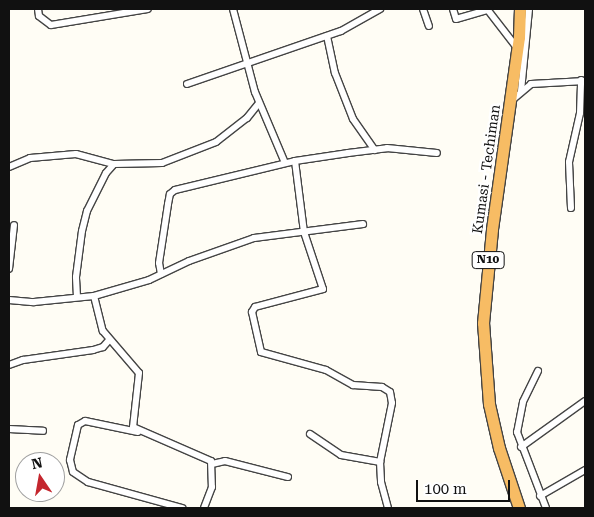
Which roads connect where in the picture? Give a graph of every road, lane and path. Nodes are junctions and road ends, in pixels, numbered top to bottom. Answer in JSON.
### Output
{"nodes":[{"id":1,"x":38,"y":9,"type":"edge"},
{"id":2,"x":148,"y":9,"type":"edge"},
{"id":3,"x":233,"y":9,"type":"edge"},
{"id":4,"x":380,"y":9,"type":"edge"},
{"id":5,"x":423,"y":9,"type":"edge"},
{"id":6,"x":453,"y":9,"type":"edge"},
{"id":7,"x":520,"y":9,"type":"edge"},
{"id":8,"x":529,"y":9,"type":"edge"},
{"id":9,"x":487,"y":10,"type":"edge"},
{"id":10,"x":429,"y":26,"type":"dead end"},
{"id":11,"x":327,"y":36,"type":"junction"},
{"id":12,"x":518,"y":50,"type":"junction"},
{"id":13,"x":249,"y":64,"type":"junction"},
{"id":14,"x":583,"y":80,"type":"edge"},
{"id":15,"x":187,"y":84,"type":"dead end"},
{"id":16,"x":522,"y":91,"type":"junction"},
{"id":17,"x":259,"y":103,"type":"junction"},
{"id":18,"x":507,"y":126,"type":"junction"},
{"id":19,"x":375,"y":150,"type":"junction"},
{"id":20,"x":437,"y":153,"type":"dead end"},
{"id":21,"x":295,"y":161,"type":"junction"},
{"id":22,"x":285,"y":163,"type":"junction"},
{"id":23,"x":114,"y":164,"type":"junction"},
{"id":24,"x":9,"y":167,"type":"edge"},
{"id":25,"x":571,"y":208,"type":"dead end"},
{"id":26,"x":363,"y":224,"type":"dead end"},
{"id":27,"x":14,"y":225,"type":"dead end"},
{"id":28,"x":304,"y":232,"type":"junction"},
{"id":29,"x":9,"y":269,"type":"edge"},
{"id":30,"x":160,"y":274,"type":"junction"},
{"id":31,"x":94,"y":296,"type":"junction"},
{"id":32,"x":77,"y":297,"type":"junction"},
{"id":33,"x":9,"y":300,"type":"edge"},
{"id":34,"x":109,"y":340,"type":"junction"},
{"id":35,"x":9,"y":365,"type":"edge"},
{"id":36,"x":538,"y":371,"type":"dead end"},
{"id":37,"x":585,"y":401,"type":"edge"},
{"id":38,"x":9,"y":429,"type":"edge"},
{"id":39,"x":43,"y":432,"type":"dead end"},
{"id":40,"x":139,"y":432,"type":"junction"},
{"id":41,"x":310,"y":434,"type":"dead end"},
{"id":42,"x":521,"y":447,"type":"junction"},
{"id":43,"x":380,"y":462,"type":"junction"},
{"id":44,"x":212,"y":464,"type":"junction"},
{"id":45,"x":585,"y":470,"type":"edge"},
{"id":46,"x":288,"y":477,"type":"dead end"},
{"id":47,"x":540,"y":496,"type":"junction"},
{"id":48,"x":182,"y":508,"type":"edge"},
{"id":49,"x":204,"y":508,"type":"edge"},
{"id":50,"x":388,"y":508,"type":"edge"},
{"id":51,"x":519,"y":508,"type":"edge"},
{"id":52,"x":546,"y":508,"type":"edge"}],
"edges":[{"from":1,"to":2,"type":"street"},
{"from":3,"to":13,"type":"street"},
{"from":4,"to":11,"type":"street"},
{"from":5,"to":10,"type":"street"},
{"from":6,"to":9,"type":"street"},
{"from":7,"to":12,"type":"highway","name":"Kumasi - Techiman","number":"N10"},
{"from":8,"to":16,"type":"street"},
{"from":9,"to":12,"type":"street"},
{"from":11,"to":13,"type":"street"},
{"from":11,"to":19,"type":"street"},
{"from":12,"to":18,"type":"highway","name":"Kumasi - Techiman","number":"N10"},
{"from":13,"to":15,"type":"street"},
{"from":13,"to":17,"type":"street"},
{"from":14,"to":16,"type":"street"},
{"from":14,"to":25,"type":"street"},
{"from":16,"to":18,"type":"street"},
{"from":17,"to":22,"type":"street"},
{"from":17,"to":23,"type":"street"},
{"from":18,"to":51,"type":"highway","name":"Kumasi - Techiman","number":"N10"},
{"from":19,"to":20,"type":"street"},
{"from":19,"to":21,"type":"street"},
{"from":21,"to":22,"type":"street"},
{"from":21,"to":28,"type":"street"},
{"from":22,"to":30,"type":"street"},
{"from":23,"to":24,"type":"street"},
{"from":23,"to":32,"type":"street"},
{"from":26,"to":28,"type":"street"},
{"from":27,"to":29,"type":"street"},
{"from":28,"to":30,"type":"street"},
{"from":28,"to":43,"type":"street"},
{"from":30,"to":31,"type":"street"},
{"from":31,"to":32,"type":"street"},
{"from":31,"to":34,"type":"street"},
{"from":32,"to":33,"type":"street"},
{"from":34,"to":35,"type":"street"},
{"from":34,"to":40,"type":"street"},
{"from":36,"to":42,"type":"street"},
{"from":37,"to":42,"type":"street"},
{"from":38,"to":39,"type":"street"},
{"from":40,"to":44,"type":"street"},
{"from":40,"to":48,"type":"street"},
{"from":41,"to":43,"type":"street"},
{"from":42,"to":47,"type":"street"},
{"from":43,"to":50,"type":"street"},
{"from":44,"to":46,"type":"street"},
{"from":44,"to":49,"type":"street"},
{"from":45,"to":47,"type":"street"},
{"from":47,"to":52,"type":"street"}]}
